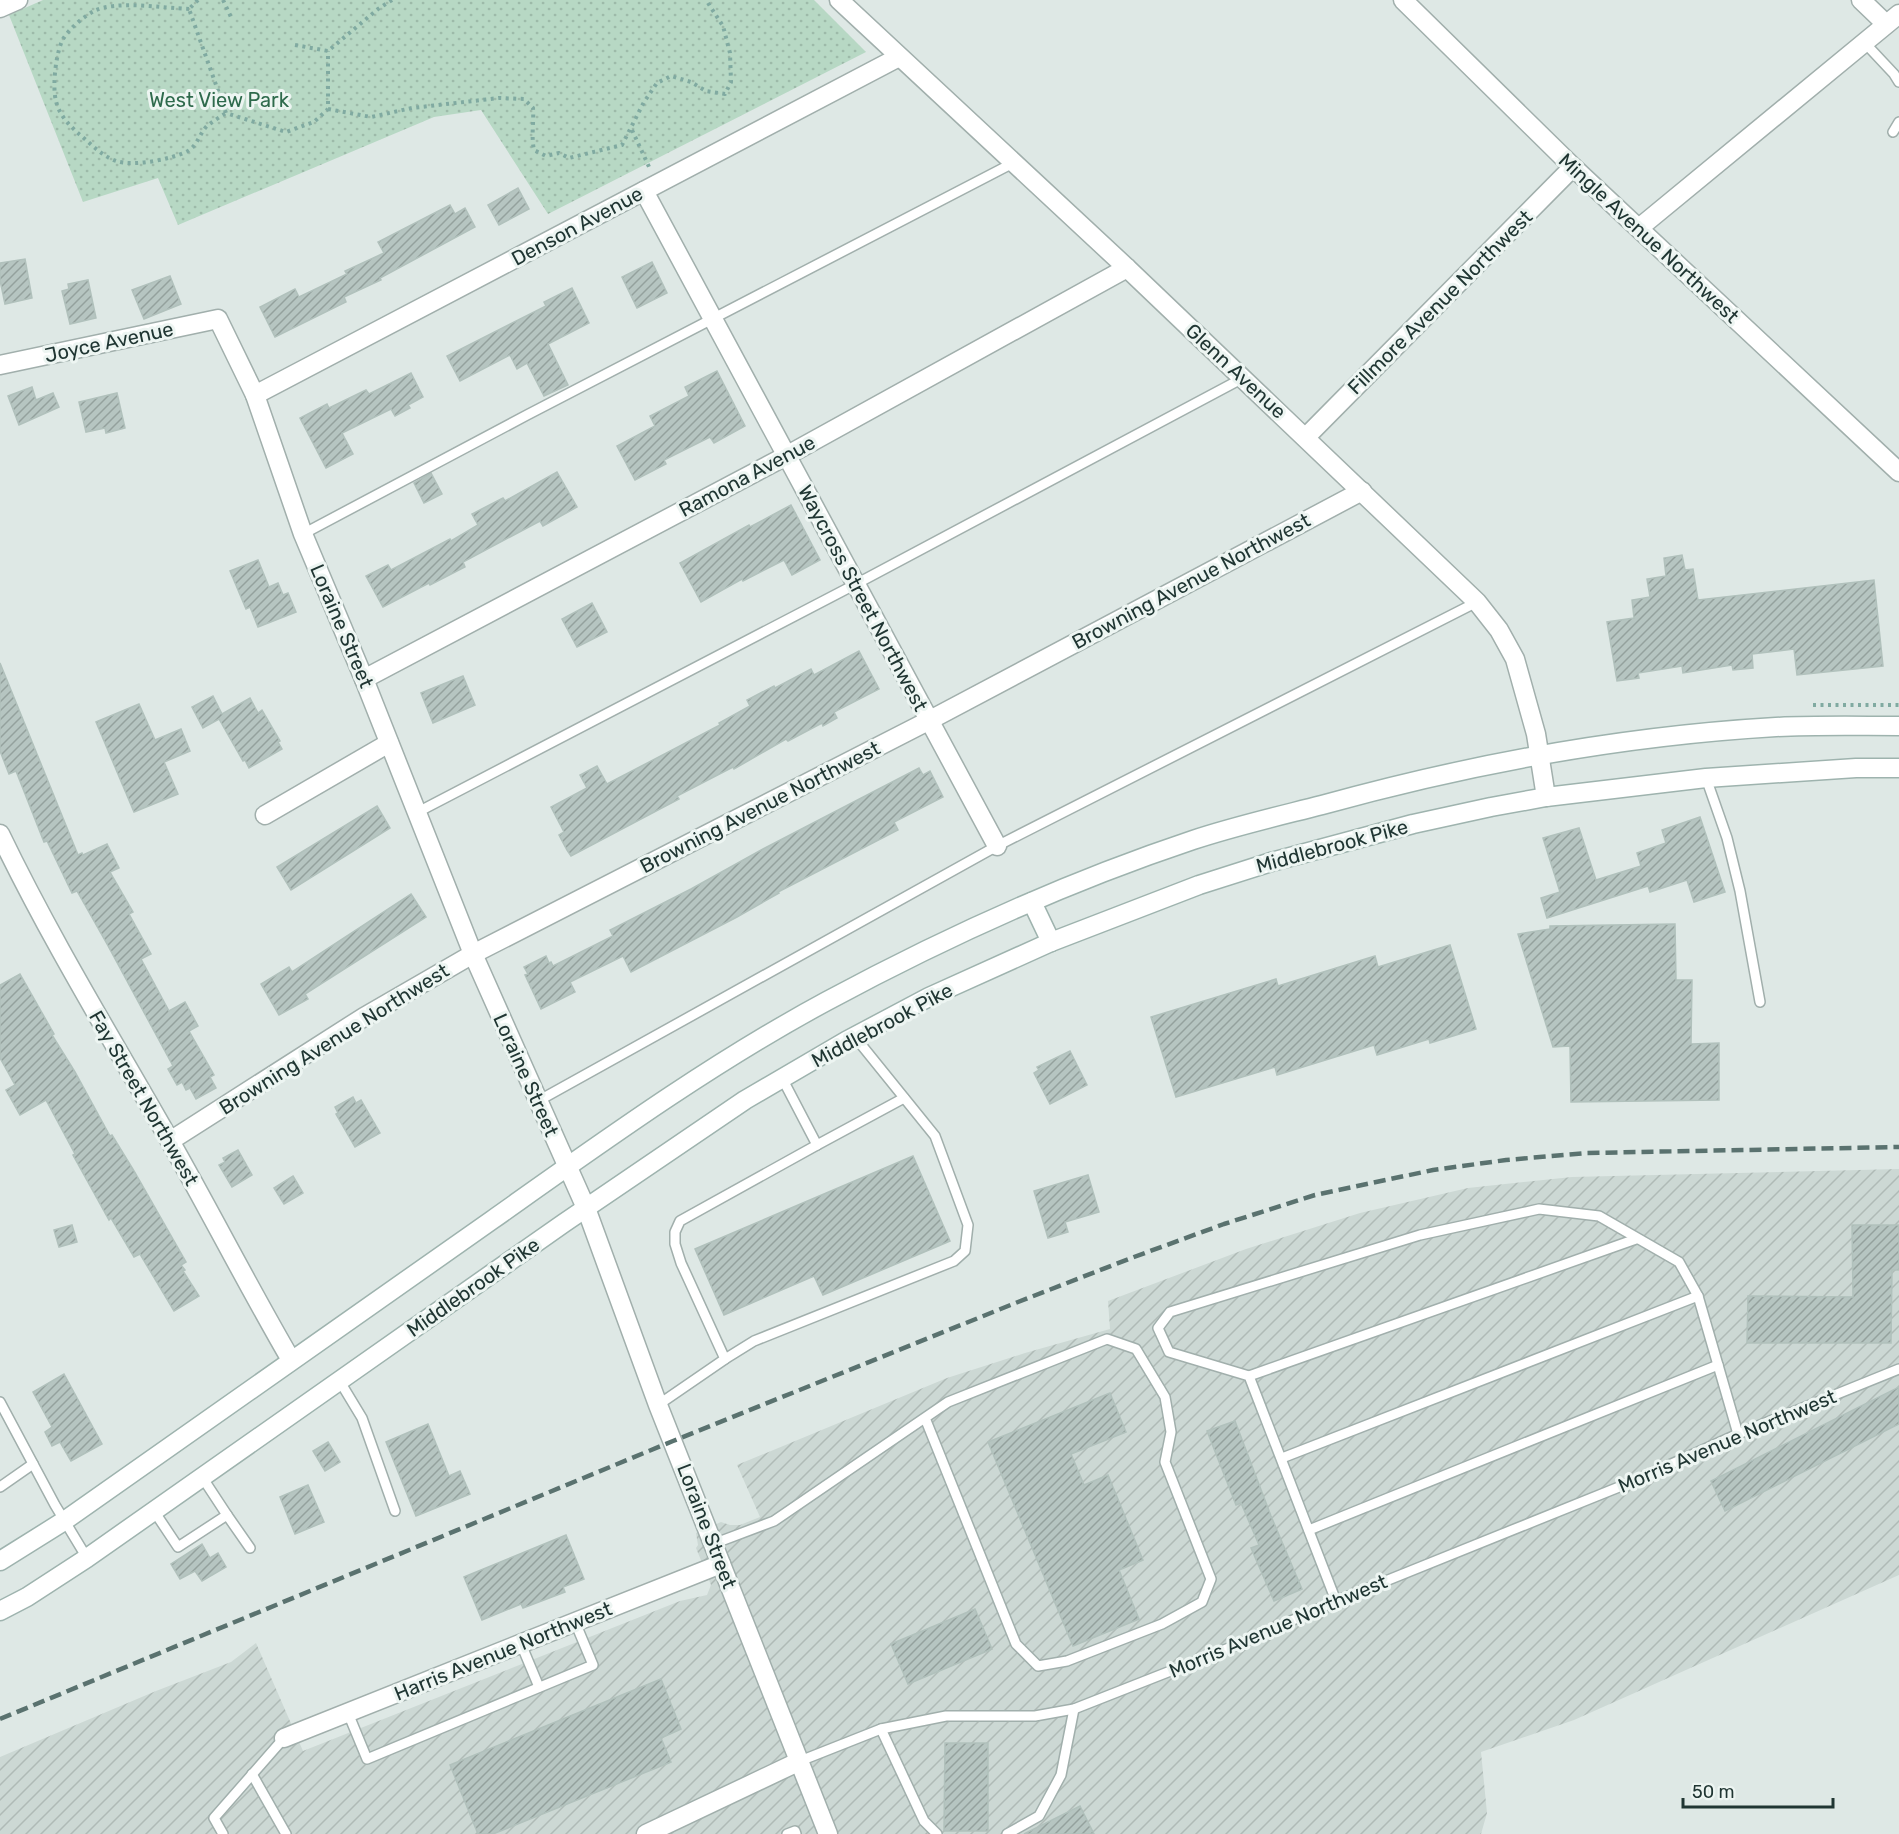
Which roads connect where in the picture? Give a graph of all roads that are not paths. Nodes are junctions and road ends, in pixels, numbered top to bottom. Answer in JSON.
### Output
{"nodes":[{"id":1,"x":18,"y":0,"type":"edge"},
{"id":2,"x":839,"y":0,"type":"edge"},
{"id":3,"x":1403,"y":0,"type":"edge"},
{"id":4,"x":1862,"y":0,"type":"edge"},
{"id":5,"x":0,"y":8,"type":"edge"},
{"id":6,"x":1892,"y":19,"type":"edge"},
{"id":7,"x":1864,"y":42,"type":"junction"},
{"id":8,"x":899,"y":57,"type":"junction"},
{"id":9,"x":1899,"y":82,"type":"edge"},
{"id":10,"x":1899,"y":122,"type":"edge"},
{"id":11,"x":1893,"y":132,"type":"dead end"},
{"id":12,"x":1015,"y":162,"type":"junction"},
{"id":13,"x":1573,"y":167,"type":"junction"},
{"id":14,"x":650,"y":187,"type":"junction"},
{"id":15,"x":1639,"y":228,"type":"junction"},
{"id":16,"x":1127,"y":267,"type":"junction"},
{"id":17,"x":712,"y":319,"type":"junction"},
{"id":18,"x":218,"y":320,"type":"joint"},
{"id":19,"x":0,"y":365,"type":"edge"},
{"id":20,"x":1243,"y":378,"type":"junction"},
{"id":21,"x":255,"y":395,"type":"junction"},
{"id":22,"x":1306,"y":437,"type":"junction"},
{"id":23,"x":786,"y":456,"type":"junction"},
{"id":24,"x":1899,"y":472,"type":"edge"},
{"id":25,"x":1362,"y":491,"type":"junction"},
{"id":26,"x":303,"y":534,"type":"junction"},
{"id":27,"x":856,"y":584,"type":"junction"},
{"id":28,"x":1477,"y":602,"type":"junction"},
{"id":29,"x":364,"y":679,"type":"junction"},
{"id":30,"x":930,"y":720,"type":"junction"},
{"id":31,"x":1899,"y":726,"type":"edge"},
{"id":32,"x":389,"y":743,"type":"junction"},
{"id":33,"x":1539,"y":754,"type":"junction"},
{"id":34,"x":1899,"y":768,"type":"edge"},
{"id":35,"x":1706,"y":778,"type":"junction"},
{"id":36,"x":1546,"y":797,"type":"junction"},
{"id":37,"x":416,"y":813,"type":"junction"},
{"id":38,"x":265,"y":815,"type":"dead end"},
{"id":39,"x":0,"y":834,"type":"edge"},
{"id":40,"x":997,"y":846,"type":"junction"},
{"id":41,"x":1032,"y":902,"type":"junction"},
{"id":42,"x":1051,"y":942,"type":"junction"},
{"id":43,"x":473,"y":954,"type":"junction"},
{"id":44,"x":1760,"y":1002,"type":"dead end"},
{"id":45,"x":855,"y":1037,"type":"junction"},
{"id":46,"x":782,"y":1078,"type":"junction"},
{"id":47,"x":904,"y":1098,"type":"junction"},
{"id":48,"x":538,"y":1101,"type":"junction"},
{"id":49,"x":170,"y":1141,"type":"junction"},
{"id":50,"x":817,"y":1145,"type":"junction"},
{"id":51,"x":567,"y":1167,"type":"junction"},
{"id":52,"x":585,"y":1208,"type":"junction"},
{"id":53,"x":1636,"y":1239,"type":"junction"},
{"id":54,"x":1698,"y":1296,"type":"junction"},
{"id":55,"x":724,"y":1359,"type":"junction"},
{"id":56,"x":291,"y":1360,"type":"junction"},
{"id":57,"x":1718,"y":1365,"type":"junction"},
{"id":58,"x":1899,"y":1369,"type":"edge"},
{"id":59,"x":1249,"y":1376,"type":"junction"},
{"id":60,"x":339,"y":1380,"type":"junction"},
{"id":61,"x":0,"y":1402,"type":"edge"},
{"id":62,"x":658,"y":1405,"type":"junction"},
{"id":63,"x":926,"y":1418,"type":"junction"},
{"id":64,"x":1738,"y":1434,"type":"junction"},
{"id":65,"x":1282,"y":1458,"type":"junction"},
{"id":66,"x":33,"y":1464,"type":"junction"},
{"id":67,"x":202,"y":1477,"type":"junction"},
{"id":68,"x":0,"y":1487,"type":"edge"},
{"id":69,"x":154,"y":1511,"type":"junction"},
{"id":70,"x":396,"y":1511,"type":"dead end"},
{"id":71,"x":227,"y":1515,"type":"junction"},
{"id":72,"x":64,"y":1521,"type":"junction"},
{"id":73,"x":1309,"y":1530,"type":"junction"},
{"id":74,"x":713,"y":1544,"type":"junction"},
{"id":75,"x":250,"y":1548,"type":"dead end"},
{"id":76,"x":87,"y":1558,"type":"junction"},
{"id":77,"x":0,"y":1561,"type":"edge"},
{"id":78,"x":721,"y":1564,"type":"junction"},
{"id":79,"x":1336,"y":1601,"type":"junction"},
{"id":80,"x":0,"y":1611,"type":"edge"},
{"id":81,"x":575,"y":1622,"type":"junction"},
{"id":82,"x":521,"y":1644,"type":"junction"},
{"id":83,"x":539,"y":1687,"type":"junction"},
{"id":84,"x":1074,"y":1709,"type":"junction"},
{"id":85,"x":348,"y":1713,"type":"junction"},
{"id":86,"x":881,"y":1728,"type":"junction"},
{"id":87,"x":284,"y":1738,"type":"joint"},
{"id":88,"x":800,"y":1761,"type":"junction"},
{"id":89,"x":252,"y":1774,"type":"junction"},
{"id":90,"x":223,"y":1834,"type":"edge"},
{"id":91,"x":286,"y":1834,"type":"edge"},
{"id":92,"x":646,"y":1834,"type":"edge"},
{"id":93,"x":787,"y":1834,"type":"edge"},
{"id":94,"x":796,"y":1834,"type":"edge"},
{"id":95,"x":828,"y":1834,"type":"edge"},
{"id":96,"x":937,"y":1834,"type":"edge"},
{"id":97,"x":1007,"y":1834,"type":"edge"}],
"edges":[{"from":1,"to":5,"type":"street"},
{"from":2,"to":8,"type":"street","name":"Glenn Avenue"},
{"from":3,"to":13,"type":"street","name":"Mingle Avenue Northwest"},
{"from":4,"to":6,"type":"street"},
{"from":6,"to":7,"type":"street"},
{"from":7,"to":9,"type":"lane"},
{"from":7,"to":15,"type":"street"},
{"from":8,"to":12,"type":"street","name":"Glenn Avenue"},
{"from":8,"to":14,"type":"street","name":"Denson Avenue"},
{"from":10,"to":11,"type":"lane"},
{"from":12,"to":16,"type":"street","name":"Glenn Avenue"},
{"from":12,"to":17,"type":"lane"},
{"from":13,"to":15,"type":"street","name":"Mingle Avenue Northwest"},
{"from":13,"to":22,"type":"street","name":"Fillmore Avenue Northwest"},
{"from":14,"to":17,"type":"street","name":"Waycross Street Northwest"},
{"from":14,"to":21,"type":"street","name":"Denson Avenue"},
{"from":15,"to":24,"type":"street","name":"Mingle Avenue Northwest"},
{"from":16,"to":20,"type":"street","name":"Glenn Avenue"},
{"from":16,"to":23,"type":"street","name":"Ramona Avenue"},
{"from":17,"to":23,"type":"street","name":"Waycross Street Northwest"},
{"from":17,"to":26,"type":"lane"},
{"from":18,"to":19,"type":"street","name":"Joyce Avenue"},
{"from":18,"to":21,"type":"street","name":"Loraine Street"},
{"from":20,"to":22,"type":"street","name":"Glenn Avenue"},
{"from":20,"to":27,"type":"lane"},
{"from":21,"to":26,"type":"street","name":"Loraine Street"},
{"from":22,"to":25,"type":"street","name":"Glenn Avenue"},
{"from":23,"to":27,"type":"street","name":"Waycross Street Northwest"},
{"from":23,"to":29,"type":"street","name":"Ramona Avenue"},
{"from":25,"to":28,"type":"street","name":"Glenn Avenue"},
{"from":25,"to":30,"type":"street","name":"Browning Avenue Northwest"},
{"from":26,"to":29,"type":"street","name":"Loraine Street"},
{"from":27,"to":30,"type":"street","name":"Waycross Street Northwest"},
{"from":27,"to":37,"type":"lane"},
{"from":28,"to":33,"type":"street","name":"Glenn Avenue"},
{"from":28,"to":40,"type":"lane"},
{"from":29,"to":32,"type":"street","name":"Loraine Street"},
{"from":30,"to":40,"type":"street","name":"Waycross Street Northwest"},
{"from":30,"to":43,"type":"street","name":"Browning Avenue Northwest"},
{"from":31,"to":33,"type":"street"},
{"from":32,"to":37,"type":"street","name":"Loraine Street"},
{"from":32,"to":38,"type":"street"},
{"from":33,"to":36,"type":"street","name":"Glenn Avenue"},
{"from":33,"to":41,"type":"street"},
{"from":34,"to":35,"type":"street","name":"Middlebrook Pike"},
{"from":35,"to":36,"type":"street","name":"Middlebrook Pike"},
{"from":35,"to":44,"type":"lane"},
{"from":36,"to":42,"type":"street","name":"Middlebrook Pike"},
{"from":37,"to":43,"type":"street","name":"Loraine Street"},
{"from":39,"to":49,"type":"street","name":"Fay Street Northwest"},
{"from":40,"to":48,"type":"lane"},
{"from":41,"to":42,"type":"street"},
{"from":41,"to":51,"type":"street"},
{"from":42,"to":45,"type":"street","name":"Middlebrook Pike"},
{"from":43,"to":48,"type":"street","name":"Loraine Street"},
{"from":43,"to":49,"type":"street","name":"Browning Avenue Northwest"},
{"from":45,"to":46,"type":"street","name":"Middlebrook Pike"},
{"from":45,"to":47,"type":"lane"},
{"from":46,"to":50,"type":"lane"},
{"from":46,"to":52,"type":"street","name":"Middlebrook Pike"},
{"from":47,"to":50,"type":"lane"},
{"from":47,"to":55,"type":"lane"},
{"from":48,"to":51,"type":"street","name":"Loraine Street"},
{"from":49,"to":56,"type":"street","name":"Fay Street Northwest"},
{"from":50,"to":55,"type":"lane"},
{"from":51,"to":52,"type":"street","name":"Loraine Street"},
{"from":51,"to":56,"type":"street"},
{"from":52,"to":60,"type":"street","name":"Middlebrook Pike"},
{"from":52,"to":62,"type":"street","name":"Loraine Street"},
{"from":53,"to":54,"type":"lane"},
{"from":53,"to":59,"type":"lane"},
{"from":53,"to":59,"type":"lane"},
{"from":54,"to":57,"type":"lane"},
{"from":54,"to":65,"type":"lane"},
{"from":55,"to":62,"type":"lane"},
{"from":56,"to":72,"type":"street"},
{"from":57,"to":64,"type":"lane"},
{"from":57,"to":73,"type":"lane"},
{"from":58,"to":64,"type":"lane","name":"Morris Avenue Northwest"},
{"from":59,"to":65,"type":"lane"},
{"from":60,"to":67,"type":"street","name":"Middlebrook Pike"},
{"from":60,"to":70,"type":"lane"},
{"from":61,"to":66,"type":"lane"},
{"from":62,"to":74,"type":"street","name":"Loraine Street"},
{"from":63,"to":63,"type":"lane"},
{"from":63,"to":74,"type":"lane"},
{"from":64,"to":79,"type":"lane","name":"Morris Avenue Northwest"},
{"from":65,"to":73,"type":"lane"},
{"from":66,"to":68,"type":"lane"},
{"from":66,"to":72,"type":"lane"},
{"from":67,"to":69,"type":"street","name":"Middlebrook Pike"},
{"from":67,"to":71,"type":"lane"},
{"from":69,"to":71,"type":"lane"},
{"from":69,"to":76,"type":"street","name":"Middlebrook Pike"},
{"from":71,"to":75,"type":"lane"},
{"from":72,"to":76,"type":"lane"},
{"from":72,"to":77,"type":"street"},
{"from":73,"to":79,"type":"lane"},
{"from":74,"to":78,"type":"street","name":"Loraine Street"},
{"from":76,"to":80,"type":"street","name":"Middlebrook Pike"},
{"from":78,"to":81,"type":"street","name":"Harris Avenue Northwest"},
{"from":78,"to":88,"type":"street","name":"Loraine Street"},
{"from":79,"to":84,"type":"lane","name":"Morris Avenue Northwest"},
{"from":81,"to":82,"type":"street","name":"Harris Avenue Northwest"},
{"from":81,"to":83,"type":"lane"},
{"from":82,"to":83,"type":"lane"},
{"from":82,"to":85,"type":"street","name":"Harris Avenue Northwest"},
{"from":83,"to":85,"type":"lane"},
{"from":84,"to":86,"type":"lane","name":"Morris Avenue Northwest"},
{"from":84,"to":97,"type":"lane"},
{"from":85,"to":87,"type":"street","name":"Harris Avenue Northwest"},
{"from":86,"to":88,"type":"lane","name":"Morris Avenue Northwest"},
{"from":86,"to":96,"type":"lane"},
{"from":87,"to":89,"type":"lane"},
{"from":88,"to":92,"type":"street","name":"Morris Avenue Northwest"},
{"from":88,"to":95,"type":"street","name":"Loraine Street"},
{"from":89,"to":90,"type":"lane"},
{"from":89,"to":91,"type":"lane"},
{"from":93,"to":94,"type":"lane"}]}
